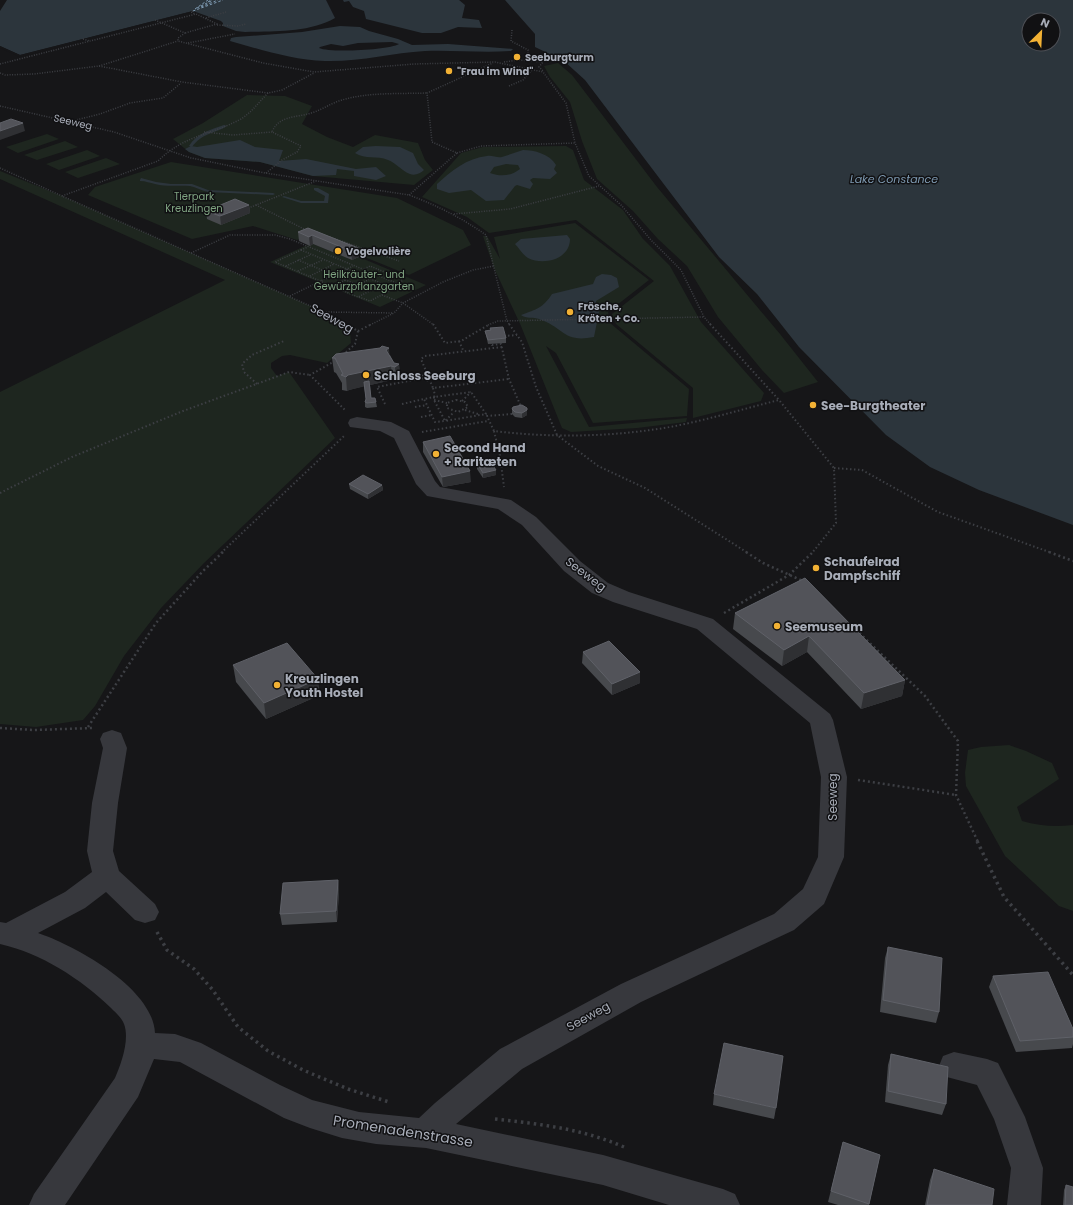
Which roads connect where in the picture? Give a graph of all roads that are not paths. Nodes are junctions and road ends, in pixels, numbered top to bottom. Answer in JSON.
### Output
{"nodes":[{"id":1,"x":357,"y":423,"type":"road end"},
{"id":2,"x":112,"y":738,"type":"road end"},
{"id":3,"x":107,"y":876,"type":"junction"},
{"id":4,"x":145,"y":912,"type":"road end"},
{"id":5,"x":5,"y":933,"type":"edge"},
{"id":6,"x":140,"y":1045,"type":"junction"},
{"id":7,"x":954,"y":1066,"type":"dead end"},
{"id":8,"x":436,"y":1123,"type":"junction"},
{"id":9,"x":46,"y":1205,"type":"edge"},
{"id":10,"x":723,"y":1205,"type":"edge"},
{"id":11,"x":1024,"y":1205,"type":"edge"}],
"edges":[{"from":1,"to":8,"type":"street","name":"Seeweg"},
{"from":2,"to":3,"type":"street"},
{"from":3,"to":4,"type":"street"},
{"from":3,"to":5,"type":"street"},
{"from":5,"to":6,"type":"street"},
{"from":6,"to":8,"type":"street","name":"Promenadenstrasse"},
{"from":6,"to":9,"type":"street"},
{"from":7,"to":11,"type":"street"},
{"from":8,"to":10,"type":"street","name":"Promenadenstrasse"}]}
